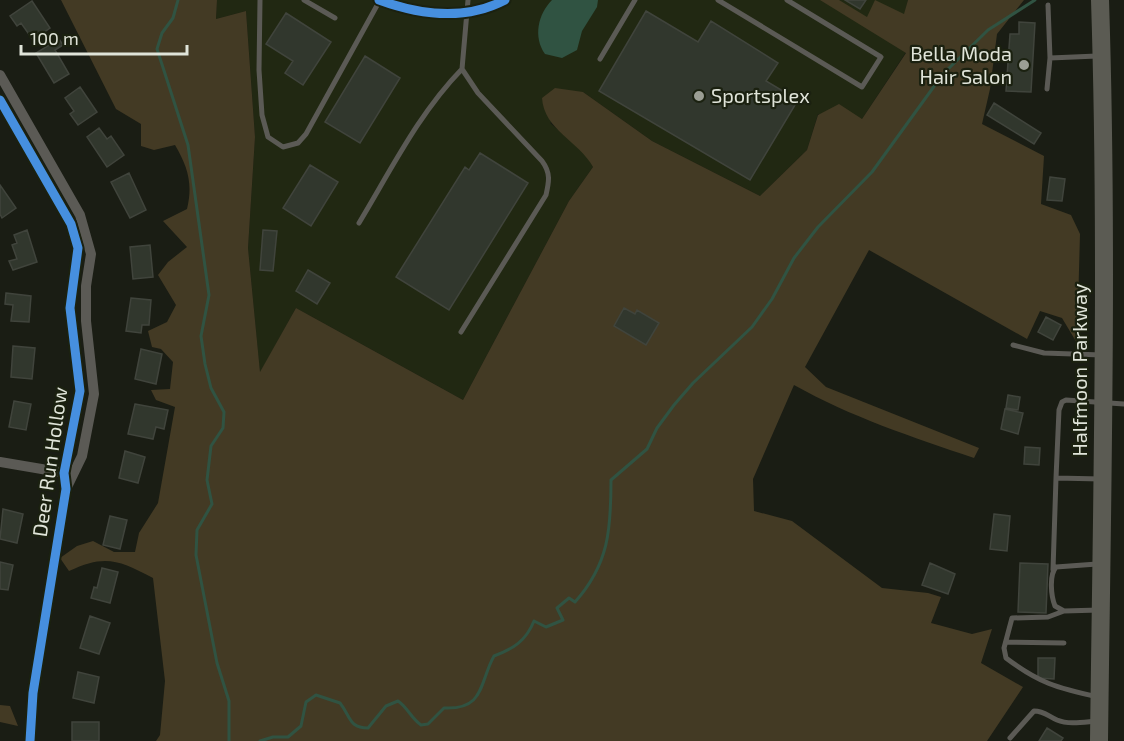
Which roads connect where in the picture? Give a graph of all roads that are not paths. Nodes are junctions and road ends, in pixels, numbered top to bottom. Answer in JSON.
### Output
{"nodes":[{"id":1,"x":260,"y":0,"type":"edge"},
{"id":2,"x":304,"y":0,"type":"edge"},
{"id":3,"x":379,"y":0,"type":"edge"},
{"id":4,"x":505,"y":0,"type":"edge"},
{"id":5,"x":635,"y":0,"type":"edge"},
{"id":6,"x":718,"y":0,"type":"edge"},
{"id":7,"x":787,"y":0,"type":"edge"},
{"id":8,"x":1100,"y":0,"type":"edge"},
{"id":9,"x":1048,"y":5,"type":"dead end"},
{"id":10,"x":468,"y":6,"type":"edge"},
{"id":11,"x":335,"y":18,"type":"dead end"},
{"id":12,"x":1102,"y":56,"type":"junction"},
{"id":13,"x":600,"y":58,"type":"dead end"},
{"id":14,"x":1050,"y":58,"type":"junction"},
{"id":15,"x":462,"y":69,"type":"junction"},
{"id":16,"x":0,"y":75,"type":"edge"},
{"id":17,"x":1047,"y":89,"type":"dead end"},
{"id":18,"x":4,"y":93,"type":"edge"},
{"id":19,"x":0,"y":100,"type":"edge"},
{"id":20,"x":359,"y":223,"type":"dead end"},
{"id":21,"x":87,"y":233,"type":"junction"},
{"id":22,"x":74,"y":238,"type":"junction"},
{"id":23,"x":461,"y":332,"type":"dead end"},
{"id":24,"x":1013,"y":345,"type":"dead end"},
{"id":25,"x":1103,"y":355,"type":"junction"},
{"id":26,"x":78,"y":361,"type":"junction"},
{"id":27,"x":90,"y":361,"type":"junction"},
{"id":28,"x":1103,"y":403,"type":"junction"},
{"id":29,"x":1124,"y":404,"type":"edge"},
{"id":30,"x":0,"y":462,"type":"edge"},
{"id":31,"x":70,"y":474,"type":"junction"},
{"id":32,"x":1056,"y":478,"type":"junction"},
{"id":33,"x":1102,"y":479,"type":"junction"},
{"id":34,"x":1102,"y":564,"type":"junction"},
{"id":35,"x":1053,"y":570,"type":"junction"},
{"id":36,"x":1101,"y":609,"type":"junction"},
{"id":37,"x":1064,"y":611,"type":"junction"},
{"id":38,"x":1006,"y":642,"type":"junction"},
{"id":39,"x":1064,"y":644,"type":"dead end"},
{"id":40,"x":1099,"y":697,"type":"junction"},
{"id":41,"x":1100,"y":735,"type":"edge"},
{"id":42,"x":1010,"y":738,"type":"dead end"},
{"id":43,"x":30,"y":741,"type":"edge"}],
"edges":[{"from":1,"to":3,"type":"lane"},
{"from":2,"to":11,"type":"lane"},
{"from":3,"to":10,"type":"street"},
{"from":4,"to":10,"type":"street"},
{"from":5,"to":13,"type":"lane"},
{"from":6,"to":7,"type":"lane"},
{"from":8,"to":12,"type":"main road","name":"Halfmoon Parkway"},
{"from":9,"to":14,"type":"lane"},
{"from":10,"to":15,"type":"lane"},
{"from":12,"to":14,"type":"lane"},
{"from":12,"to":25,"type":"main road","name":"Halfmoon Parkway"},
{"from":14,"to":17,"type":"lane"},
{"from":15,"to":20,"type":"lane"},
{"from":15,"to":23,"type":"lane"},
{"from":16,"to":18,"type":"street","name":"Deer Run Hollow"},
{"from":18,"to":21,"type":"street","name":"Deer Run Hollow"},
{"from":19,"to":22,"type":"street","name":"Deer Run Hollow"},
{"from":21,"to":22,"type":"street"},
{"from":21,"to":27,"type":"street","name":"Deer Run Hollow"},
{"from":22,"to":26,"type":"street","name":"Deer Run Hollow"},
{"from":24,"to":25,"type":"lane"},
{"from":25,"to":28,"type":"main road","name":"Halfmoon Parkway"},
{"from":26,"to":27,"type":"street"},
{"from":26,"to":31,"type":"street","name":"Deer Run Hollow"},
{"from":27,"to":31,"type":"street","name":"Deer Run Hollow"},
{"from":28,"to":29,"type":"lane"},
{"from":28,"to":32,"type":"lane"},
{"from":28,"to":33,"type":"main road","name":"Halfmoon Parkway"},
{"from":30,"to":31,"type":"street"},
{"from":31,"to":43,"type":"street","name":"Deer Run Hollow"},
{"from":32,"to":33,"type":"lane"},
{"from":32,"to":35,"type":"lane"},
{"from":33,"to":34,"type":"main road","name":"Halfmoon Parkway"},
{"from":34,"to":35,"type":"lane"},
{"from":34,"to":36,"type":"main road","name":"Halfmoon Parkway"},
{"from":35,"to":37,"type":"lane"},
{"from":36,"to":37,"type":"lane"},
{"from":36,"to":40,"type":"main road","name":"Halfmoon Parkway"},
{"from":37,"to":38,"type":"lane"},
{"from":38,"to":39,"type":"lane"},
{"from":38,"to":40,"type":"lane"},
{"from":40,"to":41,"type":"main road","name":"Halfmoon Parkway"},
{"from":41,"to":42,"type":"lane"}]}
